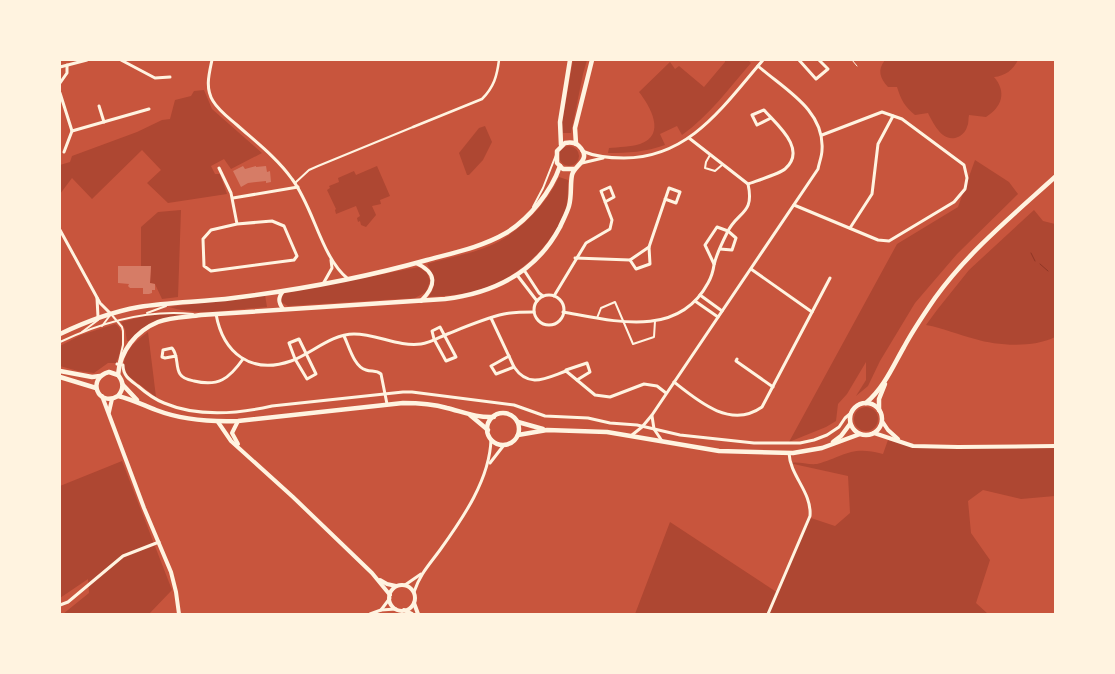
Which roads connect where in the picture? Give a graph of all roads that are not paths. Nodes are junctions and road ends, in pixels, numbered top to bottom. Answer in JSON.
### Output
{"nodes":[{"id":1,"x":87,"y":60,"type":"edge"},
{"id":2,"x":120,"y":60,"type":"edge"},
{"id":3,"x":212,"y":60,"type":"edge"},
{"id":4,"x":499,"y":60,"type":"edge"},
{"id":5,"x":570,"y":60,"type":"edge"},
{"id":6,"x":592,"y":60,"type":"edge"},
{"id":7,"x":762,"y":60,"type":"edge"},
{"id":8,"x":799,"y":60,"type":"edge"},
{"id":9,"x":819,"y":60,"type":"edge"},
{"id":10,"x":67,"y":65,"type":"junction"},
{"id":11,"x":758,"y":66,"type":"junction"},
{"id":12,"x":60,"y":67,"type":"edge"},
{"id":13,"x":170,"y":77,"type":"dead end"},
{"id":14,"x":60,"y":83,"type":"edge"},
{"id":15,"x":60,"y":93,"type":"edge"},
{"id":16,"x":99,"y":106,"type":"dead end"},
{"id":17,"x":148,"y":109,"type":"dead end"},
{"id":18,"x":893,"y":116,"type":"junction"},
{"id":19,"x":771,"y":118,"type":"junction"},
{"id":20,"x":104,"y":122,"type":"junction"},
{"id":21,"x":413,"y":127,"type":"joint"},
{"id":22,"x":72,"y":131,"type":"junction"},
{"id":23,"x":822,"y":135,"type":"junction"},
{"id":24,"x":690,"y":138,"type":"junction"},
{"id":25,"x":576,"y":144,"type":"junction"},
{"id":26,"x":561,"y":145,"type":"junction"},
{"id":27,"x":582,"y":151,"type":"junction"},
{"id":28,"x":64,"y":152,"type":"dead end"},
{"id":29,"x":556,"y":155,"type":"junction"},
{"id":30,"x":710,"y":155,"type":"junction"},
{"id":31,"x":603,"y":158,"type":"junction"},
{"id":32,"x":582,"y":163,"type":"junction"},
{"id":33,"x":722,"y":165,"type":"junction"},
{"id":34,"x":560,"y":166,"type":"junction"},
{"id":35,"x":219,"y":168,"type":"dead end"},
{"id":36,"x":575,"y":169,"type":"junction"},
{"id":37,"x":1055,"y":177,"type":"edge"},
{"id":38,"x":295,"y":182,"type":"junction"},
{"id":39,"x":748,"y":184,"type":"junction"},
{"id":40,"x":298,"y":187,"type":"junction"},
{"id":41,"x":233,"y":198,"type":"junction"},
{"id":42,"x":665,"y":199,"type":"junction"},
{"id":43,"x":605,"y":202,"type":"junction"},
{"id":44,"x":794,"y":205,"type":"junction"},
{"id":45,"x":532,"y":210,"type":"junction"},
{"id":46,"x":237,"y":224,"type":"junction"},
{"id":47,"x":850,"y":228,"type":"junction"},
{"id":48,"x":60,"y":230,"type":"edge"},
{"id":49,"x":728,"y":231,"type":"junction"},
{"id":50,"x":649,"y":247,"type":"junction"},
{"id":51,"x":720,"y":249,"type":"junction"},
{"id":52,"x":331,"y":257,"type":"junction"},
{"id":53,"x":576,"y":258,"type":"junction"},
{"id":54,"x":630,"y":260,"type":"junction"},
{"id":55,"x":416,"y":263,"type":"junction"},
{"id":56,"x":714,"y":265,"type":"junction"},
{"id":57,"x":751,"y":269,"type":"junction"},
{"id":58,"x":524,"y":270,"type":"junction"},
{"id":59,"x":517,"y":275,"type":"junction"},
{"id":60,"x":830,"y":278,"type":"dead end"},
{"id":61,"x":349,"y":279,"type":"junction"},
{"id":62,"x":322,"y":285,"type":"junction"},
{"id":63,"x":282,"y":291,"type":"junction"},
{"id":64,"x":700,"y":295,"type":"junction"},
{"id":65,"x":544,"y":296,"type":"junction"},
{"id":66,"x":554,"y":296,"type":"junction"},
{"id":67,"x":97,"y":297,"type":"junction"},
{"id":68,"x":421,"y":301,"type":"junction"},
{"id":69,"x":537,"y":301,"type":"junction"},
{"id":70,"x":695,"y":301,"type":"junction"},
{"id":71,"x":170,"y":304,"type":"junction"},
{"id":72,"x":283,"y":309,"type":"junction"},
{"id":73,"x":722,"y":311,"type":"junction"},
{"id":74,"x":534,"y":312,"type":"junction"},
{"id":75,"x":563,"y":312,"type":"junction"},
{"id":76,"x":812,"y":312,"type":"junction"},
{"id":77,"x":111,"y":314,"type":"junction"},
{"id":78,"x":145,"y":314,"type":"junction"},
{"id":79,"x":216,"y":314,"type":"junction"},
{"id":80,"x":201,"y":315,"type":"junction"},
{"id":81,"x":98,"y":317,"type":"junction"},
{"id":82,"x":718,"y":317,"type":"junction"},
{"id":83,"x":491,"y":318,"type":"junction"},
{"id":84,"x":597,"y":318,"type":"junction"},
{"id":85,"x":116,"y":320,"type":"junction"},
{"id":86,"x":624,"y":322,"type":"junction"},
{"id":87,"x":655,"y":322,"type":"junction"},
{"id":88,"x":102,"y":326,"type":"junction"},
{"id":89,"x":80,"y":333,"type":"junction"},
{"id":90,"x":60,"y":334,"type":"edge"},
{"id":91,"x":445,"y":334,"type":"junction"},
{"id":92,"x":344,"y":336,"type":"junction"},
{"id":93,"x":434,"y":339,"type":"junction"},
{"id":94,"x":60,"y":342,"type":"edge"},
{"id":95,"x":306,"y":353,"type":"junction"},
{"id":96,"x":176,"y":356,"type":"junction"},
{"id":97,"x":509,"y":356,"type":"junction"},
{"id":98,"x":737,"y":358,"type":"dead end"},
{"id":99,"x":242,"y":359,"type":"junction"},
{"id":100,"x":295,"y":359,"type":"junction"},
{"id":101,"x":118,"y":364,"type":"junction"},
{"id":102,"x":514,"y":367,"type":"junction"},
{"id":103,"x":60,"y":371,"type":"edge"},
{"id":104,"x":566,"y":371,"type":"junction"},
{"id":105,"x":118,"y":375,"type":"junction"},
{"id":106,"x":100,"y":376,"type":"junction"},
{"id":107,"x":60,"y":377,"type":"edge"},
{"id":108,"x":887,"y":378,"type":"junction"},
{"id":109,"x":577,"y":380,"type":"junction"},
{"id":110,"x":674,"y":382,"type":"junction"},
{"id":111,"x":123,"y":385,"type":"junction"},
{"id":112,"x":773,"y":387,"type":"junction"},
{"id":113,"x":96,"y":388,"type":"junction"},
{"id":114,"x":666,"y":393,"type":"junction"},
{"id":115,"x":386,"y":394,"type":"junction"},
{"id":116,"x":102,"y":396,"type":"junction"},
{"id":117,"x":118,"y":396,"type":"junction"},
{"id":118,"x":112,"y":399,"type":"junction"},
{"id":119,"x":140,"y":403,"type":"junction"},
{"id":120,"x":866,"y":403,"type":"junction"},
{"id":121,"x":387,"y":404,"type":"junction"},
{"id":122,"x":879,"y":410,"type":"junction"},
{"id":123,"x":851,"y":413,"type":"junction"},
{"id":124,"x":468,"y":414,"type":"junction"},
{"id":125,"x":652,"y":415,"type":"junction"},
{"id":126,"x":110,"y":417,"type":"junction"},
{"id":127,"x":494,"y":417,"type":"junction"},
{"id":128,"x":238,"y":421,"type":"junction"},
{"id":129,"x":882,"y":421,"type":"junction"},
{"id":130,"x":218,"y":422,"type":"junction"},
{"id":131,"x":518,"y":422,"type":"junction"},
{"id":132,"x":850,"y":424,"type":"junction"},
{"id":133,"x":642,"y":427,"type":"junction"},
{"id":134,"x":654,"y":429,"type":"junction"},
{"id":135,"x":488,"y":430,"type":"junction"},
{"id":136,"x":547,"y":430,"type":"junction"},
{"id":137,"x":874,"y":433,"type":"junction"},
{"id":138,"x":860,"y":434,"type":"junction"},
{"id":139,"x":518,"y":435,"type":"junction"},
{"id":140,"x":632,"y":435,"type":"junction"},
{"id":141,"x":492,"y":439,"type":"junction"},
{"id":142,"x":900,"y":440,"type":"junction"},
{"id":143,"x":662,"y":441,"type":"junction"},
{"id":144,"x":504,"y":445,"type":"junction"},
{"id":145,"x":828,"y":446,"type":"junction"},
{"id":146,"x":1055,"y":446,"type":"edge"},
{"id":147,"x":243,"y":450,"type":"junction"},
{"id":148,"x":788,"y":453,"type":"junction"},
{"id":149,"x":488,"y":466,"type":"junction"},
{"id":150,"x":158,"y":542,"type":"junction"},
{"id":151,"x":421,"y":573,"type":"junction"},
{"id":152,"x":378,"y":578,"type":"junction"},
{"id":153,"x":405,"y":585,"type":"junction"},
{"id":154,"x":398,"y":586,"type":"junction"},
{"id":155,"x":414,"y":592,"type":"junction"},
{"id":156,"x":390,"y":597,"type":"junction"},
{"id":157,"x":414,"y":603,"type":"junction"},
{"id":158,"x":60,"y":605,"type":"edge"},
{"id":159,"x":396,"y":608,"type":"junction"},
{"id":160,"x":381,"y":610,"type":"junction"},
{"id":161,"x":404,"y":610,"type":"junction"},
{"id":162,"x":179,"y":614,"type":"edge"},
{"id":163,"x":370,"y":614,"type":"edge"},
{"id":164,"x":412,"y":614,"type":"edge"},
{"id":165,"x":418,"y":614,"type":"edge"},
{"id":166,"x":768,"y":614,"type":"edge"}],
"edges":[{"from":1,"to":10,"type":"street"},
{"from":2,"to":13,"type":"street"},
{"from":3,"to":38,"type":"street"},
{"from":4,"to":21,"type":"street"},
{"from":5,"to":26,"type":"main road"},
{"from":6,"to":25,"type":"main road"},
{"from":7,"to":11,"type":"street"},
{"from":8,"to":9,"type":"street"},
{"from":10,"to":12,"type":"street"},
{"from":10,"to":14,"type":"street"},
{"from":11,"to":23,"type":"street"},
{"from":11,"to":24,"type":"street"},
{"from":15,"to":22,"type":"street"},
{"from":16,"to":20,"type":"street"},
{"from":17,"to":20,"type":"street"},
{"from":18,"to":23,"type":"street"},
{"from":18,"to":47,"type":"street"},
{"from":18,"to":47,"type":"street"},
{"from":19,"to":19,"type":"street"},
{"from":19,"to":39,"type":"street"},
{"from":20,"to":22,"type":"street"},
{"from":21,"to":38,"type":"lane"},
{"from":22,"to":28,"type":"street"},
{"from":23,"to":44,"type":"street"},
{"from":24,"to":30,"type":"street"},
{"from":24,"to":31,"type":"street"},
{"from":25,"to":26,"type":"main road"},
{"from":25,"to":27,"type":"main road"},
{"from":26,"to":29,"type":"main road"},
{"from":27,"to":31,"type":"street"},
{"from":27,"to":32,"type":"main road"},
{"from":29,"to":34,"type":"main road"},
{"from":29,"to":45,"type":"lane"},
{"from":30,"to":33,"type":"street"},
{"from":30,"to":33,"type":"lane"},
{"from":31,"to":32,"type":"street"},
{"from":32,"to":36,"type":"main road"},
{"from":33,"to":39,"type":"street"},
{"from":34,"to":36,"type":"main road"},
{"from":34,"to":45,"type":"main road"},
{"from":35,"to":41,"type":"street"},
{"from":36,"to":58,"type":"main road"},
{"from":37,"to":108,"type":"main road"},
{"from":38,"to":40,"type":"street"},
{"from":39,"to":49,"type":"street"},
{"from":40,"to":41,"type":"street"},
{"from":40,"to":52,"type":"street"},
{"from":41,"to":46,"type":"street"},
{"from":42,"to":42,"type":"street"},
{"from":42,"to":50,"type":"street"},
{"from":43,"to":43,"type":"street"},
{"from":43,"to":53,"type":"street"},
{"from":44,"to":47,"type":"street"},
{"from":44,"to":57,"type":"street"},
{"from":45,"to":55,"type":"main road"},
{"from":46,"to":46,"type":"street"},
{"from":48,"to":67,"type":"street"},
{"from":49,"to":51,"type":"street"},
{"from":49,"to":51,"type":"street"},
{"from":49,"to":56,"type":"street"},
{"from":50,"to":54,"type":"street"},
{"from":50,"to":54,"type":"street"},
{"from":51,"to":56,"type":"street"},
{"from":52,"to":61,"type":"street"},
{"from":52,"to":62,"type":"street"},
{"from":53,"to":54,"type":"street"},
{"from":53,"to":66,"type":"street"},
{"from":55,"to":61,"type":"main road"},
{"from":55,"to":68,"type":"street"},
{"from":56,"to":64,"type":"street"},
{"from":57,"to":73,"type":"street"},
{"from":57,"to":76,"type":"street"},
{"from":58,"to":59,"type":"main road"},
{"from":58,"to":65,"type":"street"},
{"from":59,"to":68,"type":"main road"},
{"from":59,"to":69,"type":"street"},
{"from":60,"to":76,"type":"street"},
{"from":61,"to":62,"type":"main road"},
{"from":62,"to":63,"type":"main road"},
{"from":63,"to":71,"type":"main road"},
{"from":63,"to":72,"type":"street"},
{"from":64,"to":70,"type":"street"},
{"from":64,"to":73,"type":"street"},
{"from":65,"to":66,"type":"street"},
{"from":65,"to":69,"type":"street"},
{"from":66,"to":75,"type":"street"},
{"from":67,"to":77,"type":"street"},
{"from":67,"to":81,"type":"street"},
{"from":68,"to":72,"type":"main road"},
{"from":69,"to":74,"type":"street"},
{"from":70,"to":82,"type":"street"},
{"from":70,"to":87,"type":"street"},
{"from":71,"to":77,"type":"main road"},
{"from":71,"to":78,"type":"lane"},
{"from":72,"to":79,"type":"main road"},
{"from":73,"to":82,"type":"street"},
{"from":74,"to":75,"type":"street"},
{"from":74,"to":83,"type":"street"},
{"from":75,"to":84,"type":"street"},
{"from":76,"to":112,"type":"street"},
{"from":77,"to":81,"type":"main road"},
{"from":77,"to":85,"type":"lane"},
{"from":77,"to":88,"type":"lane"},
{"from":78,"to":80,"type":"lane"},
{"from":78,"to":85,"type":"lane"},
{"from":79,"to":80,"type":"main road"},
{"from":79,"to":99,"type":"street"},
{"from":80,"to":101,"type":"main road"},
{"from":81,"to":89,"type":"lane"},
{"from":81,"to":90,"type":"main road"},
{"from":82,"to":110,"type":"street"},
{"from":83,"to":91,"type":"street"},
{"from":83,"to":97,"type":"street"},
{"from":84,"to":86,"type":"street"},
{"from":84,"to":86,"type":"lane"},
{"from":85,"to":88,"type":"lane"},
{"from":85,"to":101,"type":"lane"},
{"from":86,"to":87,"type":"street"},
{"from":86,"to":87,"type":"lane"},
{"from":88,"to":89,"type":"lane"},
{"from":89,"to":94,"type":"lane"},
{"from":91,"to":93,"type":"street"},
{"from":91,"to":93,"type":"street"},
{"from":91,"to":93,"type":"street"},
{"from":92,"to":93,"type":"street"},
{"from":92,"to":95,"type":"street"},
{"from":92,"to":115,"type":"street"},
{"from":95,"to":100,"type":"street"},
{"from":95,"to":100,"type":"street"},
{"from":95,"to":100,"type":"street"},
{"from":96,"to":96,"type":"street"},
{"from":96,"to":99,"type":"street"},
{"from":97,"to":102,"type":"street"},
{"from":97,"to":102,"type":"street"},
{"from":98,"to":112,"type":"street"},
{"from":99,"to":100,"type":"street"},
{"from":101,"to":105,"type":"main road"},
{"from":101,"to":115,"type":"street"},
{"from":102,"to":104,"type":"street"},
{"from":103,"to":106,"type":"main road"},
{"from":104,"to":109,"type":"street"},
{"from":104,"to":109,"type":"street"},
{"from":105,"to":106,"type":"main road"},
{"from":105,"to":111,"type":"main road"},
{"from":106,"to":113,"type":"main road"},
{"from":107,"to":113,"type":"main road"},
{"from":108,"to":120,"type":"main road"},
{"from":108,"to":122,"type":"main road"},
{"from":109,"to":114,"type":"street"},
{"from":110,"to":112,"type":"street"},
{"from":110,"to":114,"type":"street"},
{"from":111,"to":117,"type":"main road"},
{"from":111,"to":119,"type":"main road"},
{"from":113,"to":116,"type":"main road"},
{"from":114,"to":125,"type":"street"},
{"from":115,"to":121,"type":"street"},
{"from":115,"to":133,"type":"street"},
{"from":116,"to":118,"type":"main road"},
{"from":116,"to":126,"type":"street"},
{"from":117,"to":118,"type":"main road"},
{"from":117,"to":119,"type":"main road"},
{"from":118,"to":126,"type":"street"},
{"from":119,"to":130,"type":"main road"},
{"from":120,"to":122,"type":"main road"},
{"from":120,"to":123,"type":"main road"},
{"from":121,"to":124,"type":"main road"},
{"from":121,"to":128,"type":"main road"},
{"from":122,"to":129,"type":"main road"},
{"from":123,"to":132,"type":"main road"},
{"from":123,"to":134,"type":"street"},
{"from":124,"to":127,"type":"main road"},
{"from":124,"to":135,"type":"main road"},
{"from":125,"to":133,"type":"street"},
{"from":125,"to":134,"type":"street"},
{"from":126,"to":150,"type":"street"},
{"from":127,"to":131,"type":"main road"},
{"from":127,"to":135,"type":"main road"},
{"from":128,"to":130,"type":"main road"},
{"from":128,"to":147,"type":"street"},
{"from":129,"to":137,"type":"main road"},
{"from":129,"to":142,"type":"street"},
{"from":130,"to":147,"type":"street"},
{"from":131,"to":136,"type":"main road"},
{"from":131,"to":139,"type":"main road"},
{"from":132,"to":138,"type":"main road"},
{"from":132,"to":145,"type":"main road"},
{"from":133,"to":134,"type":"street"},
{"from":133,"to":140,"type":"street"},
{"from":134,"to":143,"type":"street"},
{"from":135,"to":141,"type":"main road"},
{"from":136,"to":139,"type":"main road"},
{"from":136,"to":140,"type":"main road"},
{"from":137,"to":138,"type":"main road"},
{"from":137,"to":142,"type":"street"},
{"from":138,"to":145,"type":"main road"},
{"from":139,"to":144,"type":"main road"},
{"from":140,"to":143,"type":"main road"},
{"from":141,"to":144,"type":"main road"},
{"from":141,"to":149,"type":"street"},
{"from":142,"to":146,"type":"street"},
{"from":143,"to":148,"type":"main road"},
{"from":144,"to":149,"type":"street"},
{"from":145,"to":148,"type":"main road"},
{"from":147,"to":152,"type":"street"},
{"from":148,"to":166,"type":"street"},
{"from":149,"to":151,"type":"street"},
{"from":150,"to":158,"type":"street"},
{"from":150,"to":162,"type":"street"},
{"from":151,"to":153,"type":"street"},
{"from":151,"to":155,"type":"street"},
{"from":152,"to":154,"type":"street"},
{"from":152,"to":156,"type":"street"},
{"from":153,"to":154,"type":"street"},
{"from":153,"to":155,"type":"street"},
{"from":154,"to":156,"type":"street"},
{"from":155,"to":157,"type":"street"},
{"from":156,"to":159,"type":"street"},
{"from":156,"to":160,"type":"street"},
{"from":157,"to":161,"type":"street"},
{"from":157,"to":165,"type":"street"},
{"from":159,"to":160,"type":"street"},
{"from":159,"to":161,"type":"street"},
{"from":160,"to":163,"type":"street"},
{"from":161,"to":164,"type":"street"}]}
